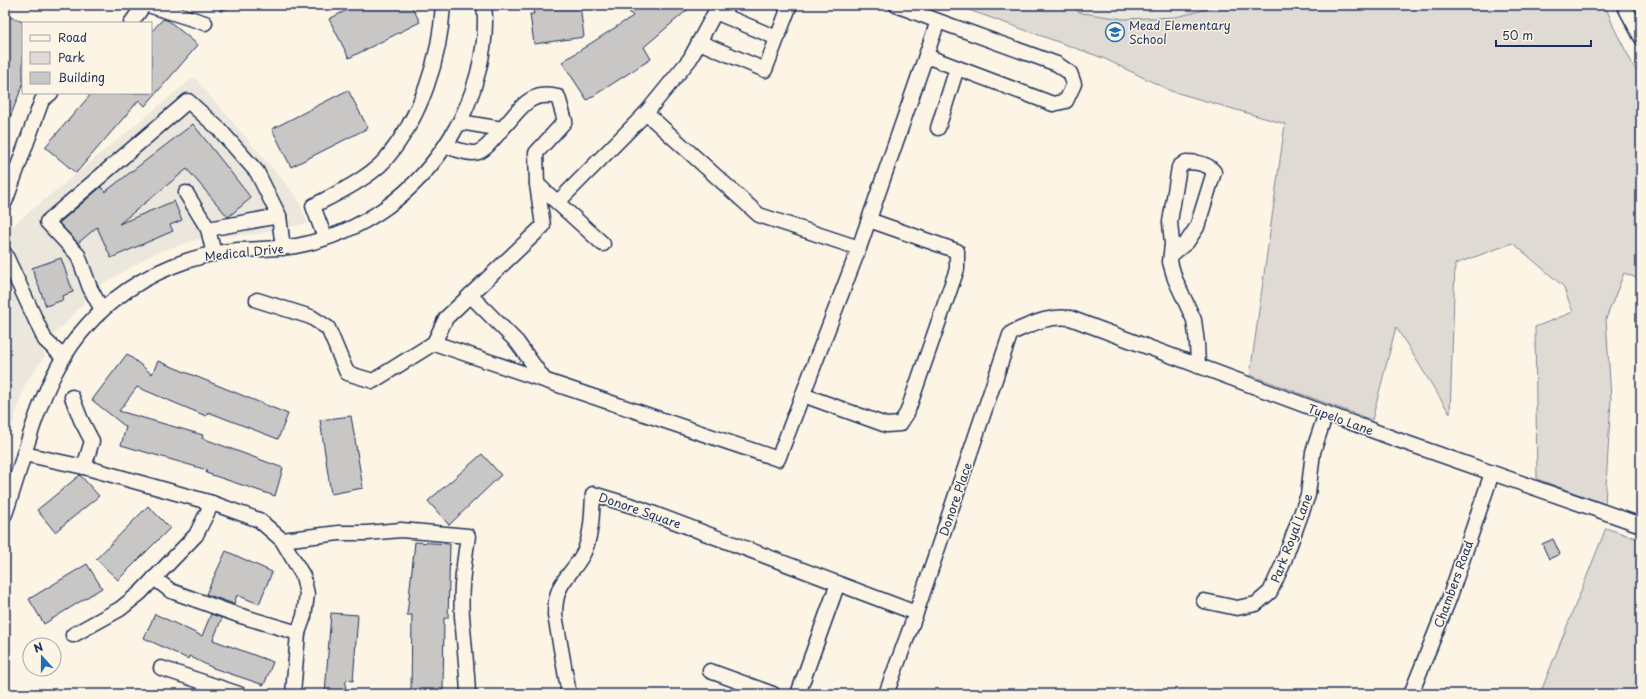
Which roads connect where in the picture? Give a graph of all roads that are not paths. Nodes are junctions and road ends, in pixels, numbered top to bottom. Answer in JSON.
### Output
{"nodes":[{"id":1,"x":144,"y":5,"type":"edge"},
{"id":2,"x":148,"y":5,"type":"edge"},
{"id":3,"x":443,"y":5,"type":"edge"},
{"id":4,"x":484,"y":5,"type":"edge"},
{"id":5,"x":784,"y":5,"type":"edge"},
{"id":6,"x":896,"y":5,"type":"edge"},
{"id":7,"x":1624,"y":5,"type":"edge"},
{"id":8,"x":717,"y":8,"type":"edge"},
{"id":9,"x":938,"y":21,"type":"junction"},
{"id":10,"x":133,"y":22,"type":"edge"},
{"id":11,"x":205,"y":23,"type":"dead end"},
{"id":12,"x":1641,"y":37,"type":"edge"},
{"id":13,"x":777,"y":38,"type":"junction"},
{"id":14,"x":699,"y":42,"type":"junction"},
{"id":15,"x":926,"y":56,"type":"junction"},
{"id":16,"x":957,"y":68,"type":"junction"},
{"id":17,"x":50,"y":94,"type":"edge"},
{"id":18,"x":646,"y":113,"type":"junction"},
{"id":19,"x":460,"y":122,"type":"junction"},
{"id":20,"x":938,"y":128,"type":"dead end"},
{"id":21,"x":502,"y":129,"type":"junction"},
{"id":22,"x":446,"y":146,"type":"junction"},
{"id":23,"x":538,"y":184,"type":"junction"},
{"id":24,"x":186,"y":193,"type":"dead end"},
{"id":25,"x":5,"y":202,"type":"edge"},
{"id":26,"x":558,"y":202,"type":"junction"},
{"id":27,"x":279,"y":216,"type":"junction"},
{"id":28,"x":869,"y":220,"type":"junction"},
{"id":29,"x":208,"y":229,"type":"junction"},
{"id":30,"x":325,"y":238,"type":"junction"},
{"id":31,"x":603,"y":244,"type":"dead end"},
{"id":32,"x":283,"y":248,"type":"junction"},
{"id":33,"x":859,"y":248,"type":"junction"},
{"id":34,"x":5,"y":254,"type":"edge"},
{"id":35,"x":214,"y":254,"type":"junction"},
{"id":36,"x":1171,"y":255,"type":"junction"},
{"id":37,"x":470,"y":295,"type":"junction"},
{"id":38,"x":258,"y":300,"type":"dead end"},
{"id":39,"x":102,"y":310,"type":"junction"},
{"id":40,"x":1041,"y":320,"type":"joint"},
{"id":41,"x":434,"y":343,"type":"junction"},
{"id":42,"x":63,"y":357,"type":"junction"},
{"id":43,"x":1198,"y":366,"type":"junction"},
{"id":44,"x":543,"y":378,"type":"junction"},
{"id":45,"x":803,"y":395,"type":"junction"},
{"id":46,"x":72,"y":396,"type":"dead end"},
{"id":47,"x":1326,"y":414,"type":"junction"},
{"id":48,"x":24,"y":454,"type":"junction"},
{"id":49,"x":84,"y":467,"type":"junction"},
{"id":50,"x":1492,"y":473,"type":"junction"},
{"id":51,"x":212,"y":503,"type":"junction"},
{"id":52,"x":5,"y":514,"type":"edge"},
{"id":53,"x":1641,"y":525,"type":"edge"},
{"id":54,"x":282,"y":540,"type":"junction"},
{"id":55,"x":154,"y":578,"type":"junction"},
{"id":56,"x":838,"y":583,"type":"junction"},
{"id":57,"x":1204,"y":601,"type":"dead end"},
{"id":58,"x":916,"y":613,"type":"junction"},
{"id":59,"x":298,"y":634,"type":"junction"},
{"id":60,"x":73,"y":635,"type":"dead end"},
{"id":61,"x":161,"y":668,"type":"dead end"},
{"id":62,"x":710,"y":670,"type":"dead end"},
{"id":63,"x":240,"y":694,"type":"edge"},
{"id":64,"x":294,"y":694,"type":"edge"},
{"id":65,"x":468,"y":694,"type":"edge"},
{"id":66,"x":569,"y":694,"type":"edge"},
{"id":67,"x":773,"y":694,"type":"edge"},
{"id":68,"x":798,"y":694,"type":"edge"},
{"id":69,"x":886,"y":694,"type":"edge"},
{"id":70,"x":1411,"y":694,"type":"edge"}],
"edges":[{"from":1,"to":10,"type":"street"},
{"from":2,"to":11,"type":"street"},
{"from":3,"to":30,"type":"street"},
{"from":4,"to":19,"type":"street","name":"Medical Drive"},
{"from":5,"to":13,"type":"street"},
{"from":6,"to":9,"type":"street"},
{"from":7,"to":12,"type":"street"},
{"from":8,"to":13,"type":"street"},
{"from":8,"to":14,"type":"street"},
{"from":9,"to":15,"type":"street"},
{"from":9,"to":16,"type":"street"},
{"from":13,"to":14,"type":"street"},
{"from":14,"to":18,"type":"street"},
{"from":15,"to":16,"type":"street"},
{"from":15,"to":28,"type":"street"},
{"from":16,"to":20,"type":"street"},
{"from":17,"to":25,"type":"street"},
{"from":18,"to":26,"type":"street"},
{"from":18,"to":33,"type":"street"},
{"from":19,"to":21,"type":"street"},
{"from":19,"to":22,"type":"street","name":"Medical Drive"},
{"from":21,"to":22,"type":"street"},
{"from":21,"to":23,"type":"street"},
{"from":22,"to":30,"type":"street","name":"Medical Drive"},
{"from":23,"to":26,"type":"street"},
{"from":23,"to":37,"type":"street"},
{"from":24,"to":29,"type":"street"},
{"from":26,"to":31,"type":"street"},
{"from":27,"to":29,"type":"street"},
{"from":27,"to":32,"type":"street"},
{"from":27,"to":39,"type":"street"},
{"from":28,"to":33,"type":"street"},
{"from":28,"to":45,"type":"street"},
{"from":29,"to":35,"type":"street"},
{"from":30,"to":32,"type":"street","name":"Medical Drive"},
{"from":32,"to":35,"type":"street","name":"Medical Drive"},
{"from":33,"to":45,"type":"street"},
{"from":34,"to":42,"type":"street"},
{"from":35,"to":39,"type":"street","name":"Medical Drive"},
{"from":36,"to":36,"type":"street"},
{"from":36,"to":43,"type":"street"},
{"from":37,"to":41,"type":"street"},
{"from":37,"to":44,"type":"street"},
{"from":38,"to":41,"type":"street"},
{"from":39,"to":42,"type":"street","name":"Medical Drive"},
{"from":40,"to":43,"type":"street","name":"Tupelo Lane"},
{"from":40,"to":58,"type":"street","name":"Donore Place"},
{"from":41,"to":44,"type":"street"},
{"from":42,"to":48,"type":"street","name":"Medical Drive"},
{"from":43,"to":47,"type":"street","name":"Tupelo Lane"},
{"from":44,"to":45,"type":"street"},
{"from":46,"to":49,"type":"street"},
{"from":47,"to":50,"type":"street","name":"Tupelo Lane"},
{"from":47,"to":57,"type":"street","name":"Park Royal Lane"},
{"from":48,"to":49,"type":"street"},
{"from":48,"to":52,"type":"street","name":"Medical Drive"},
{"from":49,"to":51,"type":"street"},
{"from":50,"to":53,"type":"street","name":"Tupelo Lane"},
{"from":50,"to":70,"type":"street","name":"Chambers Road"},
{"from":51,"to":54,"type":"street"},
{"from":51,"to":55,"type":"street"},
{"from":54,"to":59,"type":"street"},
{"from":54,"to":65,"type":"street"},
{"from":55,"to":59,"type":"street"},
{"from":55,"to":60,"type":"street"},
{"from":56,"to":58,"type":"street","name":"Donore Square"},
{"from":56,"to":66,"type":"street","name":"Donore Square"},
{"from":56,"to":68,"type":"street"},
{"from":58,"to":69,"type":"street","name":"Donore Place"},
{"from":59,"to":64,"type":"street"},
{"from":61,"to":63,"type":"street"},
{"from":62,"to":67,"type":"street"}]}
